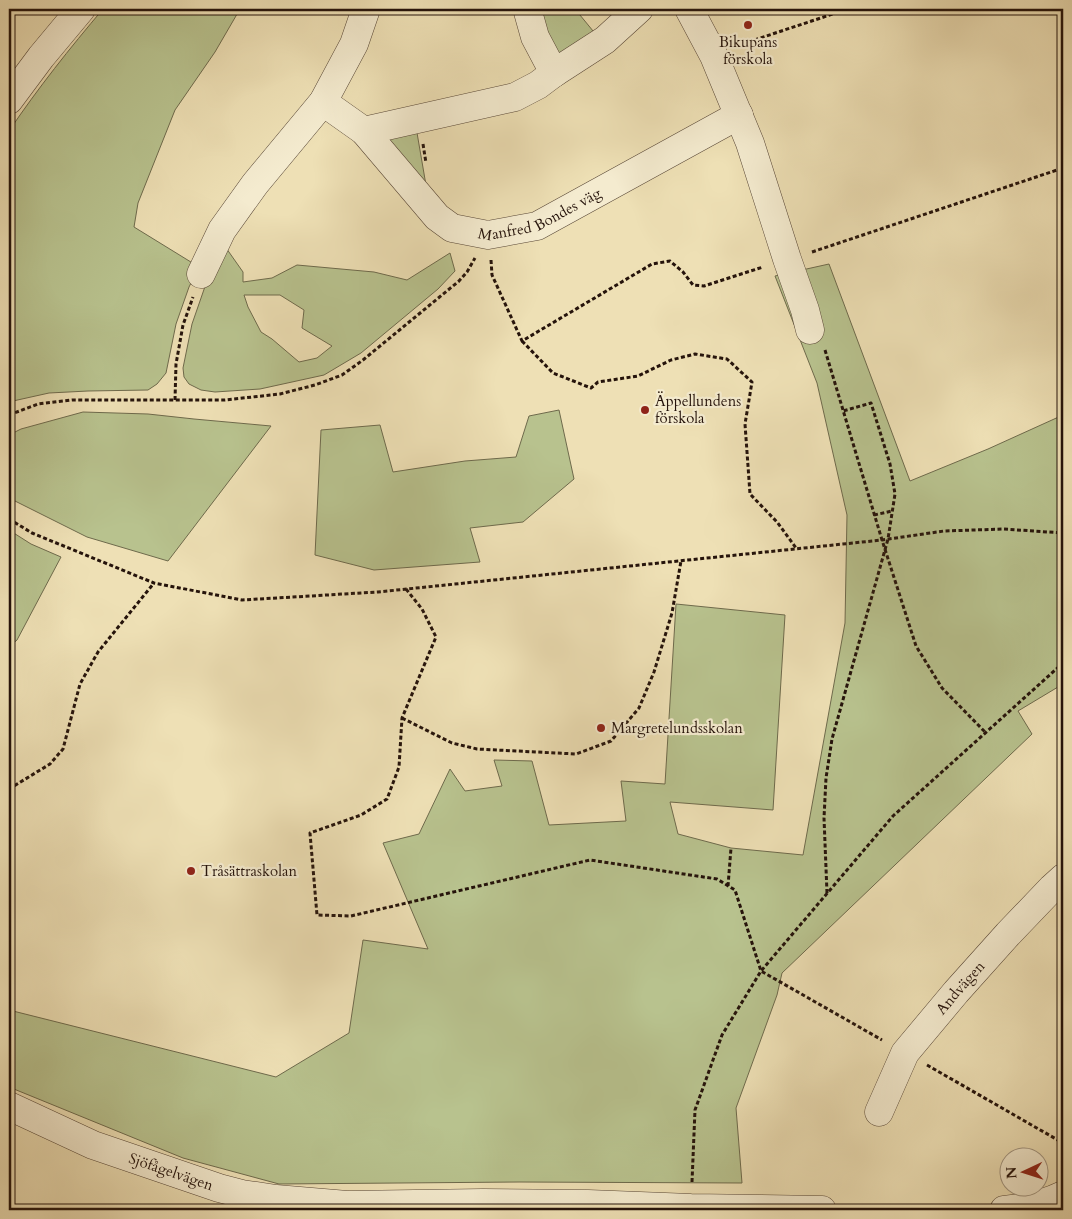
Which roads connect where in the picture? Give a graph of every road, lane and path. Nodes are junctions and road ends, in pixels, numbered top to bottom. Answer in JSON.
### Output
{"nodes":[{"id":1,"x":14,"y":9,"type":"edge"},
{"id":2,"x":81,"y":9,"type":"edge"},
{"id":3,"x":366,"y":9,"type":"edge"},
{"id":4,"x":528,"y":9,"type":"edge"},
{"id":5,"x":639,"y":9,"type":"edge"},
{"id":6,"x":689,"y":9,"type":"edge"},
{"id":7,"x":848,"y":9,"type":"edge"},
{"id":8,"x":9,"y":14,"type":"edge"},
{"id":9,"x":735,"y":46,"type":"dead end"},
{"id":10,"x":554,"y":73,"type":"junction"},
{"id":11,"x":9,"y":100,"type":"edge"},
{"id":12,"x":323,"y":102,"type":"junction"},
{"id":13,"x":739,"y":115,"type":"junction"},
{"id":14,"x":364,"y":131,"type":"junction"},
{"id":15,"x":1063,"y":168,"type":"edge"},
{"id":16,"x":488,"y":234,"type":"junction"},
{"id":17,"x":787,"y":259,"type":"junction"},
{"id":18,"x":202,"y":274,"type":"joint"},
{"id":19,"x":817,"y":336,"type":"joint"},
{"id":20,"x":522,"y":341,"type":"junction"},
{"id":21,"x":175,"y":400,"type":"junction"},
{"id":22,"x":844,"y":411,"type":"junction"},
{"id":23,"x":9,"y":415,"type":"edge"},
{"id":24,"x":892,"y":511,"type":"junction"},
{"id":25,"x":874,"y":515,"type":"junction"},
{"id":26,"x":9,"y":519,"type":"edge"},
{"id":27,"x":1063,"y":533,"type":"edge"},
{"id":28,"x":888,"y":539,"type":"junction"},
{"id":29,"x":882,"y":540,"type":"junction"},
{"id":30,"x":796,"y":548,"type":"junction"},
{"id":31,"x":885,"y":549,"type":"junction"},
{"id":32,"x":680,"y":561,"type":"junction"},
{"id":33,"x":154,"y":583,"type":"junction"},
{"id":34,"x":406,"y":590,"type":"junction"},
{"id":35,"x":1063,"y":663,"type":"edge"},
{"id":36,"x":402,"y":718,"type":"junction"},
{"id":37,"x":986,"y":733,"type":"junction"},
{"id":38,"x":9,"y":790,"type":"edge"},
{"id":39,"x":731,"y":848,"type":"dead end"},
{"id":40,"x":1063,"y":878,"type":"edge"},
{"id":41,"x":728,"y":886,"type":"junction"},
{"id":42,"x":827,"y":894,"type":"junction"},
{"id":43,"x":761,"y":971,"type":"junction"},
{"id":44,"x":9,"y":1106,"type":"edge"},
{"id":45,"x":879,"y":1112,"type":"dead end"},
{"id":46,"x":1063,"y":1195,"type":"edge"},
{"id":47,"x":240,"y":1202,"type":"edge"},
{"id":48,"x":483,"y":1206,"type":"edge"},
{"id":49,"x":691,"y":1208,"type":"junction"},
{"id":50,"x":822,"y":1210,"type":"edge"},
{"id":51,"x":1004,"y":1210,"type":"edge"}],
"edges":[{"from":1,"to":8,"type":"path"},
{"from":2,"to":11,"type":"street"},
{"from":3,"to":12,"type":"street"},
{"from":4,"to":10,"type":"street"},
{"from":5,"to":10,"type":"street"},
{"from":6,"to":13,"type":"street"},
{"from":7,"to":9,"type":"path"},
{"from":10,"to":14,"type":"street"},
{"from":12,"to":14,"type":"street","name":"Manfred Bondes väg"},
{"from":12,"to":18,"type":"street"},
{"from":13,"to":16,"type":"street","name":"Manfred Bondes väg"},
{"from":13,"to":17,"type":"street"},
{"from":14,"to":16,"type":"street","name":"Manfred Bondes väg"},
{"from":15,"to":17,"type":"path"},
{"from":16,"to":20,"type":"path"},
{"from":16,"to":21,"type":"path"},
{"from":17,"to":19,"type":"street"},
{"from":17,"to":20,"type":"path"},
{"from":18,"to":21,"type":"path"},
{"from":19,"to":22,"type":"path"},
{"from":20,"to":30,"type":"path"},
{"from":21,"to":23,"type":"path"},
{"from":22,"to":24,"type":"path"},
{"from":22,"to":25,"type":"path"},
{"from":24,"to":25,"type":"path"},
{"from":24,"to":28,"type":"path"},
{"from":25,"to":29,"type":"path"},
{"from":26,"to":33,"type":"path"},
{"from":27,"to":28,"type":"path"},
{"from":28,"to":29,"type":"path"},
{"from":28,"to":31,"type":"path"},
{"from":29,"to":30,"type":"path"},
{"from":29,"to":31,"type":"path"},
{"from":30,"to":32,"type":"path"},
{"from":31,"to":37,"type":"path"},
{"from":31,"to":42,"type":"path"},
{"from":32,"to":34,"type":"path"},
{"from":32,"to":36,"type":"path"},
{"from":33,"to":34,"type":"path"},
{"from":33,"to":38,"type":"path"},
{"from":34,"to":36,"type":"path"},
{"from":35,"to":37,"type":"path"},
{"from":36,"to":41,"type":"path"},
{"from":37,"to":42,"type":"path"},
{"from":39,"to":41,"type":"path"},
{"from":40,"to":45,"type":"street","name":"Andvägen"},
{"from":41,"to":43,"type":"path"},
{"from":42,"to":43,"type":"path"},
{"from":43,"to":49,"type":"path"},
{"from":44,"to":47,"type":"street","name":"Sjöfågelvägen"},
{"from":46,"to":51,"type":"street"},
{"from":47,"to":48,"type":"street","name":"Sjöfågelvägen"},
{"from":48,"to":49,"type":"street","name":"Sjöfågelvägen"},
{"from":49,"to":50,"type":"street","name":"Sjöfågelvägen"}]}
